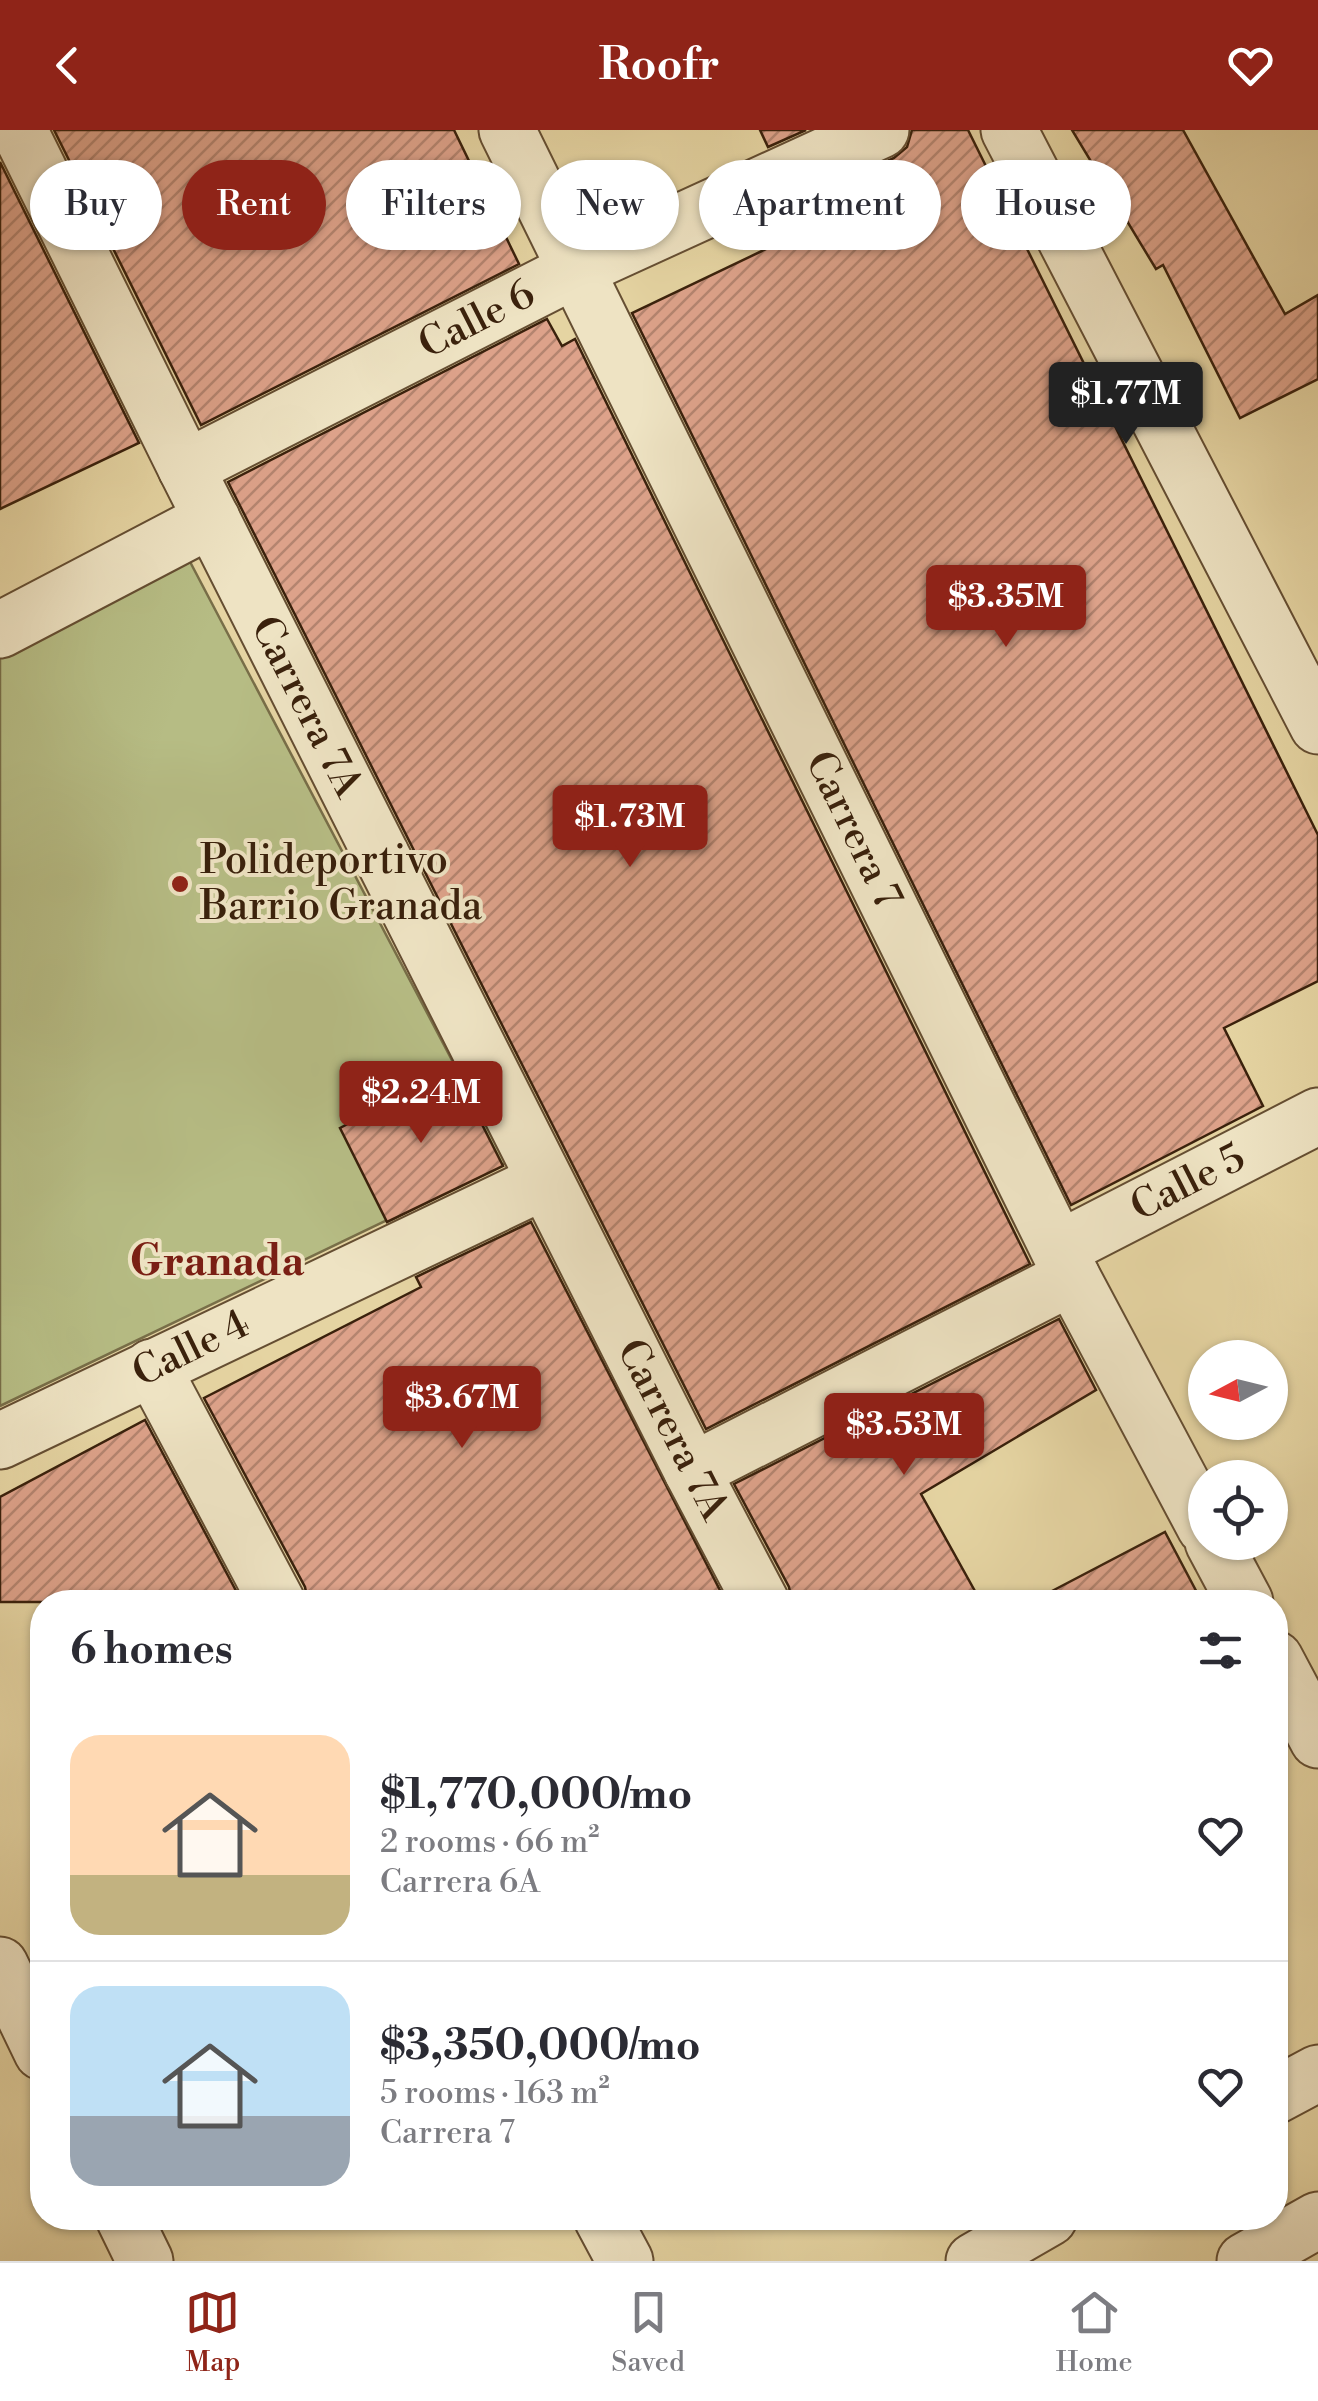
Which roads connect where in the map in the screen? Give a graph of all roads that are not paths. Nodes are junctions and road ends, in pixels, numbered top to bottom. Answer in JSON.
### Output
{"nodes":[{"id":1,"x":19,"y":130,"type":"edge"},
{"id":2,"x":507,"y":130,"type":"edge"},
{"id":3,"x":881,"y":130,"type":"edge"},
{"id":4,"x":1009,"y":130,"type":"edge"},
{"id":5,"x":577,"y":269,"type":"junction"},
{"id":6,"x":186,"y":468,"type":"junction"},
{"id":7,"x":212,"y":519,"type":"junction"},
{"id":8,"x":0,"y":630,"type":"edge"},
{"id":9,"x":1318,"y":726,"type":"edge"},
{"id":10,"x":1318,"y":1116,"type":"edge"},
{"id":11,"x":545,"y":1181,"type":"junction"},
{"id":12,"x":1065,"y":1263,"type":"junction"},
{"id":13,"x":152,"y":1367,"type":"junction"},
{"id":14,"x":0,"y":1441,"type":"edge"},
{"id":15,"x":692,"y":1471,"type":"junction"},
{"id":16,"x":1188,"y":1495,"type":"edge"},
{"id":17,"x":1223,"y":1560,"type":"edge"},
{"id":18,"x":271,"y":1590,"type":"edge"},
{"id":19,"x":754,"y":1590,"type":"edge"},
{"id":20,"x":1239,"y":1590,"type":"edge"},
{"id":21,"x":1288,"y":1683,"type":"edge"},
{"id":22,"x":1318,"y":1740,"type":"edge"},
{"id":23,"x":0,"y":1965,"type":"edge"},
{"id":24,"x":30,"y":2027,"type":"edge"},
{"id":25,"x":1318,"y":2073,"type":"edge"},
{"id":26,"x":1288,"y":2089,"type":"edge"},
{"id":27,"x":1318,"y":2220,"type":"edge"},
{"id":28,"x":130,"y":2230,"type":"edge"},
{"id":29,"x":608,"y":2230,"type":"edge"},
{"id":30,"x":1027,"y":2230,"type":"edge"},
{"id":31,"x":145,"y":2261,"type":"edge"},
{"id":32,"x":625,"y":2261,"type":"edge"},
{"id":33,"x":974,"y":2261,"type":"edge"},
{"id":34,"x":1245,"y":2261,"type":"edge"}],
"edges":[{"from":1,"to":6,"type":"street","name":"Carrera 7A"},
{"from":2,"to":5,"type":"street","name":"Carrera 7"},
{"from":3,"to":5,"type":"street","name":"Calle 6"},
{"from":4,"to":9,"type":"street"},
{"from":5,"to":6,"type":"street","name":"Calle 6"},
{"from":5,"to":12,"type":"street","name":"Carrera 7"},
{"from":6,"to":7,"type":"street","name":"Carrera 7A"},
{"from":7,"to":8,"type":"street"},
{"from":7,"to":11,"type":"street","name":"Carrera 7A"},
{"from":10,"to":12,"type":"street","name":"Calle 5"},
{"from":11,"to":13,"type":"street","name":"Calle 4"},
{"from":11,"to":15,"type":"street","name":"Carrera 7A"},
{"from":12,"to":15,"type":"street","name":"Calle 5"},
{"from":12,"to":16,"type":"street","name":"Carrera 7"},
{"from":13,"to":14,"type":"street","name":"Calle 4"},
{"from":13,"to":18,"type":"street"},
{"from":15,"to":19,"type":"street","name":"Carrera 7A"},
{"from":17,"to":20,"type":"street"},
{"from":21,"to":22,"type":"street"},
{"from":23,"to":24,"type":"street"},
{"from":25,"to":26,"type":"street"},
{"from":27,"to":34,"type":"street"},
{"from":28,"to":31,"type":"street"},
{"from":29,"to":32,"type":"street"},
{"from":30,"to":33,"type":"street"}]}
